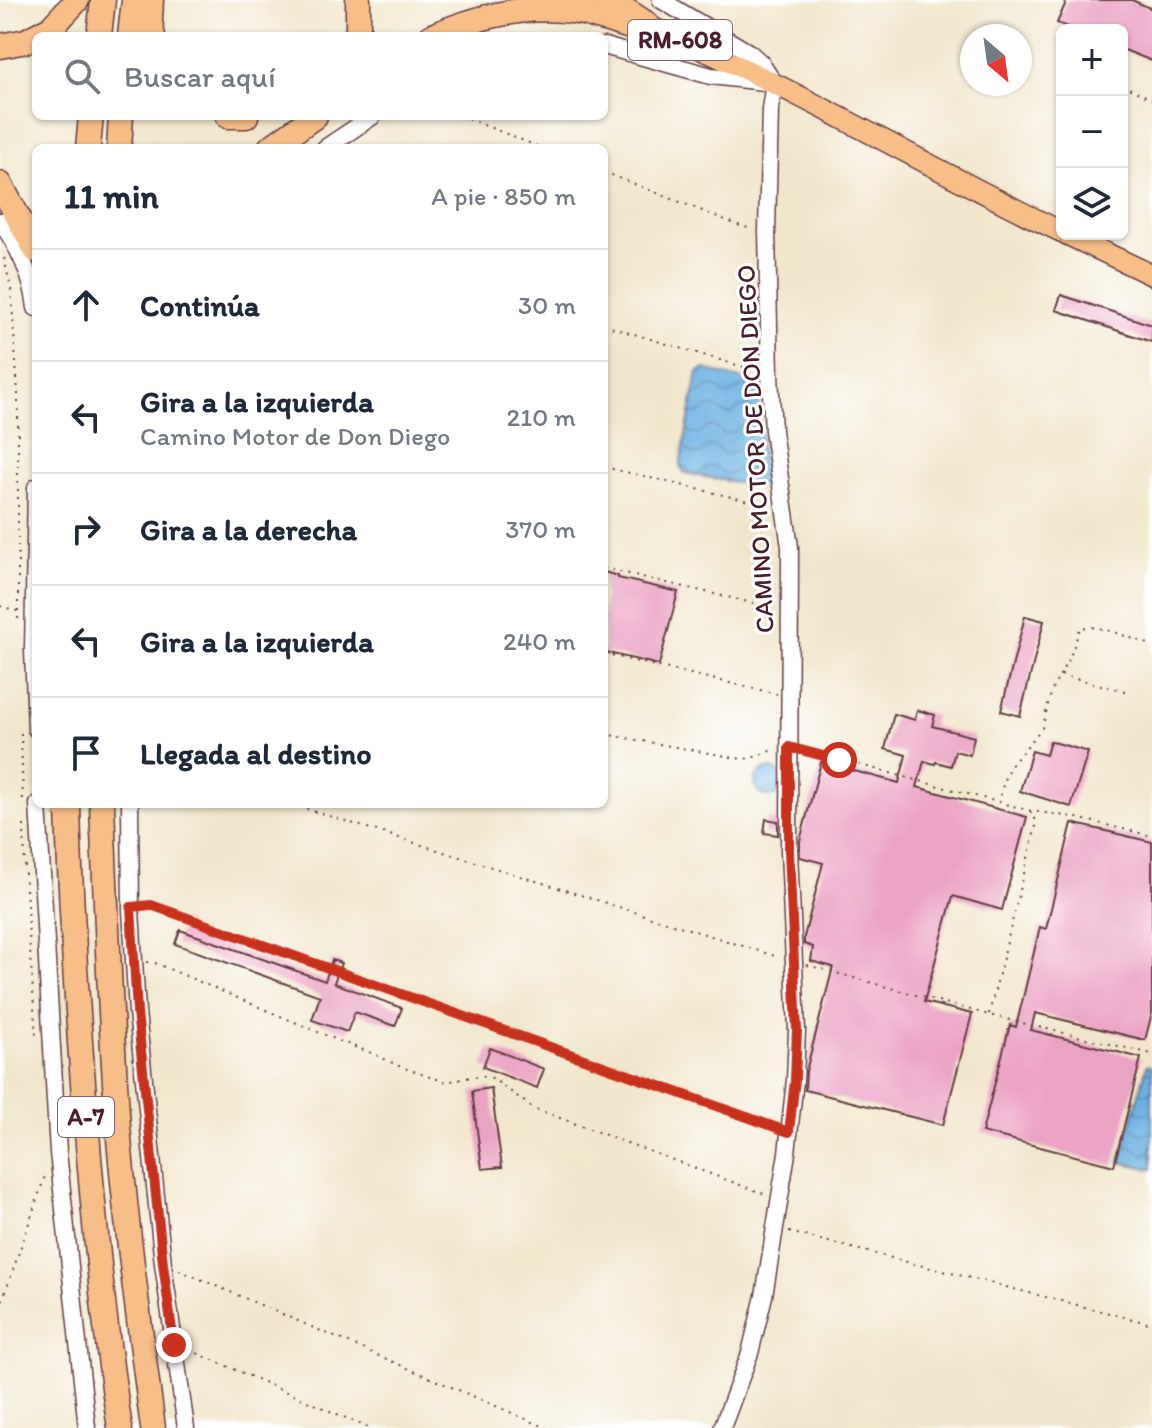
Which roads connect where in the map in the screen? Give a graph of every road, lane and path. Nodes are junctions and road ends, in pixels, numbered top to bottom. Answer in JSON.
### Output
{"nodes":[{"id":1,"x":77,"y":0,"type":"edge"},
{"id":2,"x":103,"y":0,"type":"edge"},
{"id":3,"x":134,"y":0,"type":"edge"},
{"id":4,"x":148,"y":0,"type":"edge"},
{"id":5,"x":358,"y":0,"type":"edge"},
{"id":6,"x":565,"y":0,"type":"edge"},
{"id":7,"x":586,"y":0,"type":"edge"},
{"id":8,"x":610,"y":0,"type":"edge"},
{"id":9,"x":661,"y":0,"type":"edge"},
{"id":10,"x":651,"y":30,"type":"junction"},
{"id":11,"x":43,"y":32,"type":"edge"},
{"id":12,"x":99,"y":32,"type":"edge"},
{"id":13,"x":130,"y":32,"type":"edge"},
{"id":14,"x":142,"y":32,"type":"edge"},
{"id":15,"x":152,"y":32,"type":"edge"},
{"id":16,"x":357,"y":32,"type":"edge"},
{"id":17,"x":442,"y":32,"type":"edge"},
{"id":18,"x":32,"y":38,"type":"edge"},
{"id":19,"x":0,"y":46,"type":"edge"},
{"id":20,"x":608,"y":47,"type":"edge"},
{"id":21,"x":774,"y":83,"type":"junction"},
{"id":22,"x":1128,"y":88,"type":"edge"},
{"id":23,"x":1152,"y":99,"type":"edge"},
{"id":24,"x":91,"y":120,"type":"edge"},
{"id":25,"x":121,"y":120,"type":"edge"},
{"id":26,"x":135,"y":120,"type":"edge"},
{"id":27,"x":309,"y":120,"type":"edge"},
{"id":28,"x":367,"y":120,"type":"edge"},
{"id":29,"x":471,"y":120,"type":"edge"},
{"id":30,"x":88,"y":144,"type":"edge"},
{"id":31,"x":119,"y":144,"type":"edge"},
{"id":32,"x":133,"y":144,"type":"edge"},
{"id":33,"x":276,"y":144,"type":"edge"},
{"id":34,"x":331,"y":144,"type":"edge"},
{"id":35,"x":532,"y":144,"type":"edge"},
{"id":36,"x":608,"y":174,"type":"edge"},
{"id":37,"x":0,"y":184,"type":"edge"},
{"id":38,"x":0,"y":221,"type":"edge"},
{"id":39,"x":1056,"y":229,"type":"edge"},
{"id":40,"x":767,"y":231,"type":"junction"},
{"id":41,"x":1079,"y":240,"type":"edge"},
{"id":42,"x":32,"y":243,"type":"edge"},
{"id":43,"x":3,"y":251,"type":"dead end"},
{"id":44,"x":1152,"y":275,"type":"edge"},
{"id":45,"x":32,"y":284,"type":"edge"},
{"id":46,"x":608,"y":326,"type":"edge"},
{"id":47,"x":770,"y":375,"type":"junction"},
{"id":48,"x":608,"y":468,"type":"edge"},
{"id":49,"x":784,"y":501,"type":"junction"},
{"id":50,"x":608,"y":569,"type":"edge"},
{"id":51,"x":0,"y":606,"type":"edge"},
{"id":52,"x":18,"y":612,"type":"junction"},
{"id":53,"x":790,"y":612,"type":"junction"},
{"id":54,"x":18,"y":627,"type":"dead end"},
{"id":55,"x":1152,"y":645,"type":"edge"},
{"id":56,"x":608,"y":655,"type":"edge"},
{"id":57,"x":32,"y":670,"type":"edge"},
{"id":58,"x":1059,"y":674,"type":"junction"},
{"id":59,"x":1125,"y":691,"type":"dead end"},
{"id":60,"x":789,"y":697,"type":"junction"},
{"id":61,"x":29,"y":732,"type":"edge"},
{"id":62,"x":608,"y":735,"type":"edge"},
{"id":63,"x":789,"y":747,"type":"junction"},
{"id":64,"x":999,"y":803,"type":"junction"},
{"id":65,"x":31,"y":808,"type":"edge"},
{"id":66,"x":68,"y":808,"type":"edge"},
{"id":67,"x":102,"y":808,"type":"edge"},
{"id":68,"x":130,"y":808,"type":"edge"},
{"id":69,"x":304,"y":808,"type":"edge"},
{"id":70,"x":1031,"y":811,"type":"junction"},
{"id":71,"x":24,"y":828,"type":"dead end"},
{"id":72,"x":1152,"y":836,"type":"edge"},
{"id":73,"x":131,"y":907,"type":"junction"},
{"id":74,"x":134,"y":961,"type":"junction"},
{"id":75,"x":794,"y":962,"type":"junction"},
{"id":76,"x":989,"y":1015,"type":"junction"},
{"id":77,"x":37,"y":1049,"type":"dead end"},
{"id":78,"x":1152,"y":1054,"type":"edge"},
{"id":79,"x":789,"y":1132,"type":"junction"},
{"id":80,"x":45,"y":1176,"type":"dead end"},
{"id":81,"x":780,"y":1200,"type":"junction"},
{"id":82,"x":775,"y":1228,"type":"junction"},
{"id":83,"x":163,"y":1264,"type":"junction"},
{"id":84,"x":0,"y":1308,"type":"edge"},
{"id":85,"x":1152,"y":1324,"type":"edge"},
{"id":86,"x":174,"y":1345,"type":"junction"},
{"id":87,"x":87,"y":1428,"type":"edge"},
{"id":88,"x":120,"y":1428,"type":"edge"},
{"id":89,"x":153,"y":1428,"type":"edge"},
{"id":90,"x":186,"y":1428,"type":"edge"},
{"id":91,"x":369,"y":1428,"type":"edge"},
{"id":92,"x":547,"y":1428,"type":"edge"},
{"id":93,"x":722,"y":1428,"type":"edge"}],
"edges":[{"from":1,"to":11,"type":"highway"},
{"from":2,"to":12,"type":"highway"},
{"from":3,"to":13,"type":"highway"},
{"from":4,"to":14,"type":"highway"},
{"from":4,"to":15,"type":"highway"},
{"from":5,"to":16,"type":"highway"},
{"from":6,"to":10,"type":"main road"},
{"from":7,"to":10,"type":"main road","number":"RM-608"},
{"from":8,"to":10,"type":"highway"},
{"from":9,"to":21,"type":"street"},
{"from":10,"to":17,"type":"highway"},
{"from":10,"to":21,"type":"main road"},
{"from":18,"to":19,"type":"highway"},
{"from":20,"to":21,"type":"street"},
{"from":21,"to":39,"type":"main road"},
{"from":21,"to":40,"type":"street","name":"CAMINO MOTOR DE DON DIEGO"},
{"from":22,"to":23,"type":"path"},
{"from":24,"to":30,"type":"highway"},
{"from":25,"to":31,"type":"highway"},
{"from":26,"to":32,"type":"highway"},
{"from":27,"to":33,"type":"highway"},
{"from":28,"to":34,"type":"street"},
{"from":29,"to":35,"type":"path"},
{"from":36,"to":40,"type":"path"},
{"from":37,"to":42,"type":"highway"},
{"from":38,"to":45,"type":"street"},
{"from":40,"to":47,"type":"street","name":"CAMINO MOTOR DE DON DIEGO"},
{"from":41,"to":44,"type":"main road"},
{"from":43,"to":52,"type":"path"},
{"from":46,"to":47,"type":"path"},
{"from":47,"to":49,"type":"street","name":"CAMINO MOTOR DE DON DIEGO"},
{"from":48,"to":49,"type":"path"},
{"from":49,"to":53,"type":"street","name":"CAMINO MOTOR DE DON DIEGO"},
{"from":50,"to":53,"type":"path"},
{"from":51,"to":52,"type":"path"},
{"from":52,"to":54,"type":"path"},
{"from":53,"to":60,"type":"street","name":"CAMINO MOTOR DE DON DIEGO"},
{"from":55,"to":58,"type":"path"},
{"from":56,"to":60,"type":"path"},
{"from":57,"to":61,"type":"street"},
{"from":58,"to":59,"type":"path"},
{"from":58,"to":64,"type":"path"},
{"from":60,"to":63,"type":"street","name":"CAMINO MOTOR DE DON DIEGO"},
{"from":61,"to":65,"type":"path"},
{"from":62,"to":63,"type":"path"},
{"from":63,"to":64,"type":"path"},
{"from":63,"to":75,"type":"street","name":"CAMINO MOTOR DE DON DIEGO"},
{"from":64,"to":70,"type":"path"},
{"from":65,"to":87,"type":"street"},
{"from":66,"to":88,"type":"highway","number":"A-7"},
{"from":67,"to":89,"type":"highway","number":"A-7"},
{"from":68,"to":73,"type":"street"},
{"from":69,"to":75,"type":"path"},
{"from":70,"to":72,"type":"path"},
{"from":70,"to":76,"type":"path"},
{"from":71,"to":77,"type":"path"},
{"from":73,"to":74,"type":"street"},
{"from":73,"to":79,"type":"path"},
{"from":74,"to":81,"type":"path"},
{"from":74,"to":83,"type":"street"},
{"from":75,"to":76,"type":"path"},
{"from":75,"to":79,"type":"street","name":"CAMINO MOTOR DE DON DIEGO"},
{"from":76,"to":78,"type":"path"},
{"from":79,"to":81,"type":"street","name":"CAMINO MOTOR DE DON DIEGO"},
{"from":80,"to":84,"type":"path"},
{"from":81,"to":82,"type":"street","name":"CAMINO MOTOR DE DON DIEGO"},
{"from":82,"to":85,"type":"path"},
{"from":82,"to":93,"type":"street","name":"CAMINO MOTOR DE DON DIEGO"},
{"from":83,"to":86,"type":"street"},
{"from":83,"to":92,"type":"path"},
{"from":86,"to":90,"type":"street"},
{"from":86,"to":91,"type":"path"}]}
